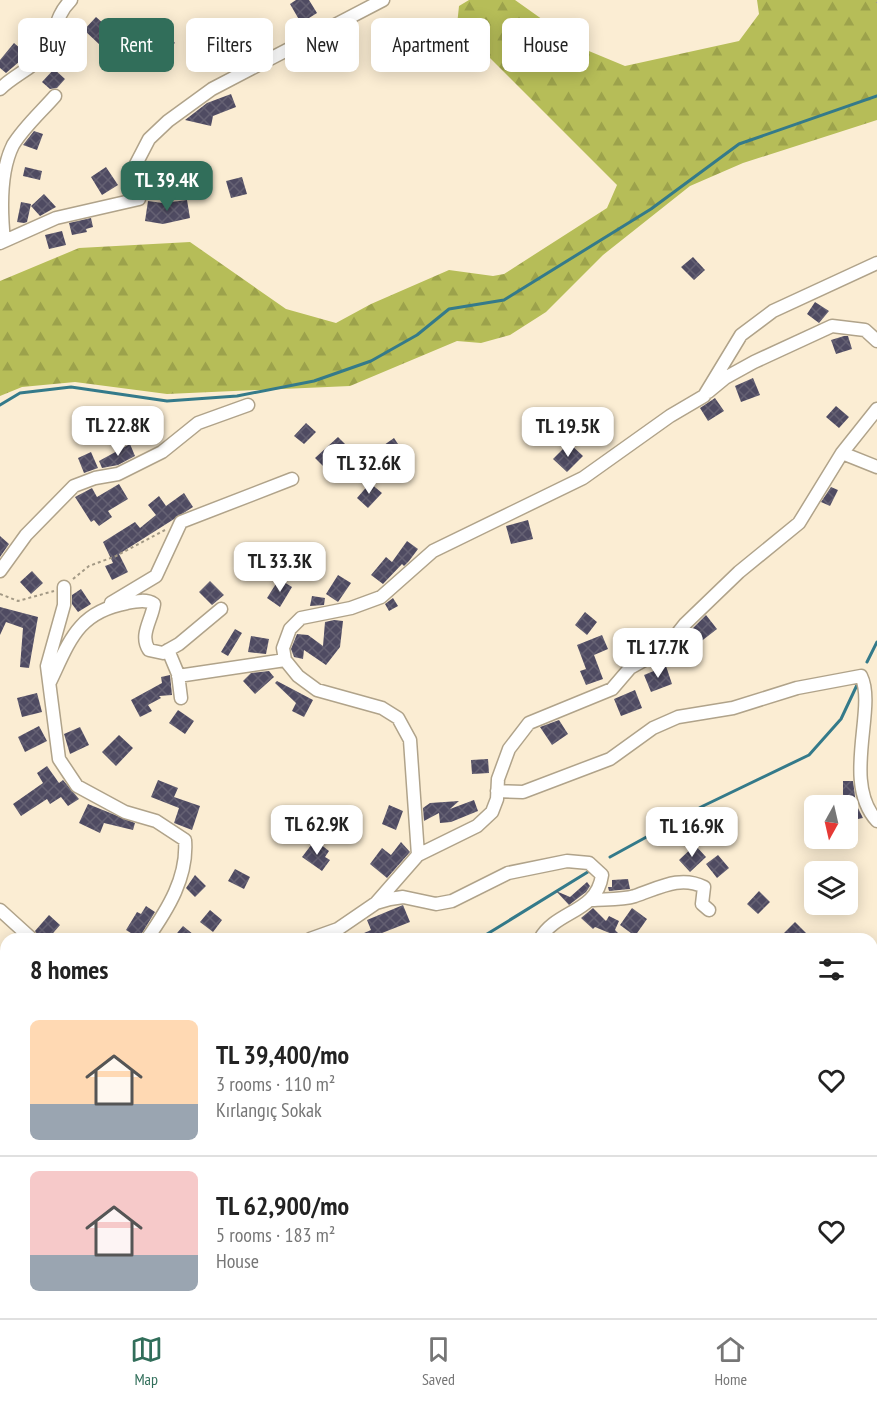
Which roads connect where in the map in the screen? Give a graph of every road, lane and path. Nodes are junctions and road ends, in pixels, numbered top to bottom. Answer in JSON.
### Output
{"nodes":[{"id":1,"x":71,"y":0,"type":"edge"},
{"id":2,"x":383,"y":0,"type":"edge"},
{"id":3,"x":0,"y":89,"type":"edge"},
{"id":4,"x":55,"y":96,"type":"dead end"},
{"id":5,"x":2,"y":242,"type":"edge"},
{"id":6,"x":877,"y":263,"type":"edge"},
{"id":7,"x":877,"y":341,"type":"edge"},
{"id":8,"x":704,"y":396,"type":"junction"},
{"id":9,"x":248,"y":405,"type":"dead end"},
{"id":10,"x":877,"y":410,"type":"edge"},
{"id":11,"x":842,"y":453,"type":"junction"},
{"id":12,"x":877,"y":467,"type":"edge"},
{"id":13,"x":292,"y":479,"type":"dead end"},
{"id":14,"x":181,"y":522,"type":"junction"},
{"id":15,"x":0,"y":571,"type":"edge"},
{"id":16,"x":64,"y":587,"type":"junction"},
{"id":17,"x":0,"y":594,"type":"edge"},
{"id":18,"x":105,"y":607,"type":"junction"},
{"id":19,"x":221,"y":609,"type":"dead end"},
{"id":20,"x":168,"y":650,"type":"junction"},
{"id":21,"x":285,"y":660,"type":"junction"},
{"id":22,"x":178,"y":676,"type":"junction"},
{"id":23,"x":49,"y":683,"type":"junction"},
{"id":24,"x":181,"y":698,"type":"dead end"},
{"id":25,"x":497,"y":791,"type":"junction"},
{"id":26,"x":877,"y":821,"type":"edge"},
{"id":27,"x":418,"y":855,"type":"junction"},
{"id":28,"x":592,"y":900,"type":"junction"},
{"id":29,"x":376,"y":903,"type":"junction"},
{"id":30,"x":0,"y":910,"type":"edge"},
{"id":31,"x":709,"y":910,"type":"dead end"},
{"id":32,"x":5,"y":919,"type":"edge"},
{"id":33,"x":24,"y":933,"type":"edge"},
{"id":34,"x":151,"y":933,"type":"edge"},
{"id":35,"x":324,"y":933,"type":"edge"},
{"id":36,"x":546,"y":933,"type":"edge"}],
"edges":[{"from":1,"to":3,"type":"street"},
{"from":2,"to":5,"type":"street"},
{"from":4,"to":5,"type":"street"},
{"from":6,"to":8,"type":"street"},
{"from":7,"to":8,"type":"street"},
{"from":8,"to":21,"type":"street"},
{"from":9,"to":15,"type":"street"},
{"from":10,"to":11,"type":"street"},
{"from":11,"to":12,"type":"street"},
{"from":11,"to":25,"type":"street"},
{"from":13,"to":14,"type":"street"},
{"from":14,"to":16,"type":"path"},
{"from":14,"to":18,"type":"street"},
{"from":16,"to":17,"type":"path"},
{"from":16,"to":23,"type":"street"},
{"from":18,"to":20,"type":"street"},
{"from":18,"to":23,"type":"street"},
{"from":19,"to":20,"type":"street"},
{"from":20,"to":22,"type":"street"},
{"from":21,"to":22,"type":"street"},
{"from":21,"to":27,"type":"street"},
{"from":22,"to":24,"type":"street"},
{"from":23,"to":34,"type":"street"},
{"from":25,"to":26,"type":"street"},
{"from":25,"to":27,"type":"street"},
{"from":27,"to":29,"type":"street"},
{"from":28,"to":29,"type":"street"},
{"from":28,"to":31,"type":"street"},
{"from":28,"to":36,"type":"street"},
{"from":29,"to":35,"type":"street"},
{"from":30,"to":32,"type":"street"},
{"from":32,"to":33,"type":"street"}]}
